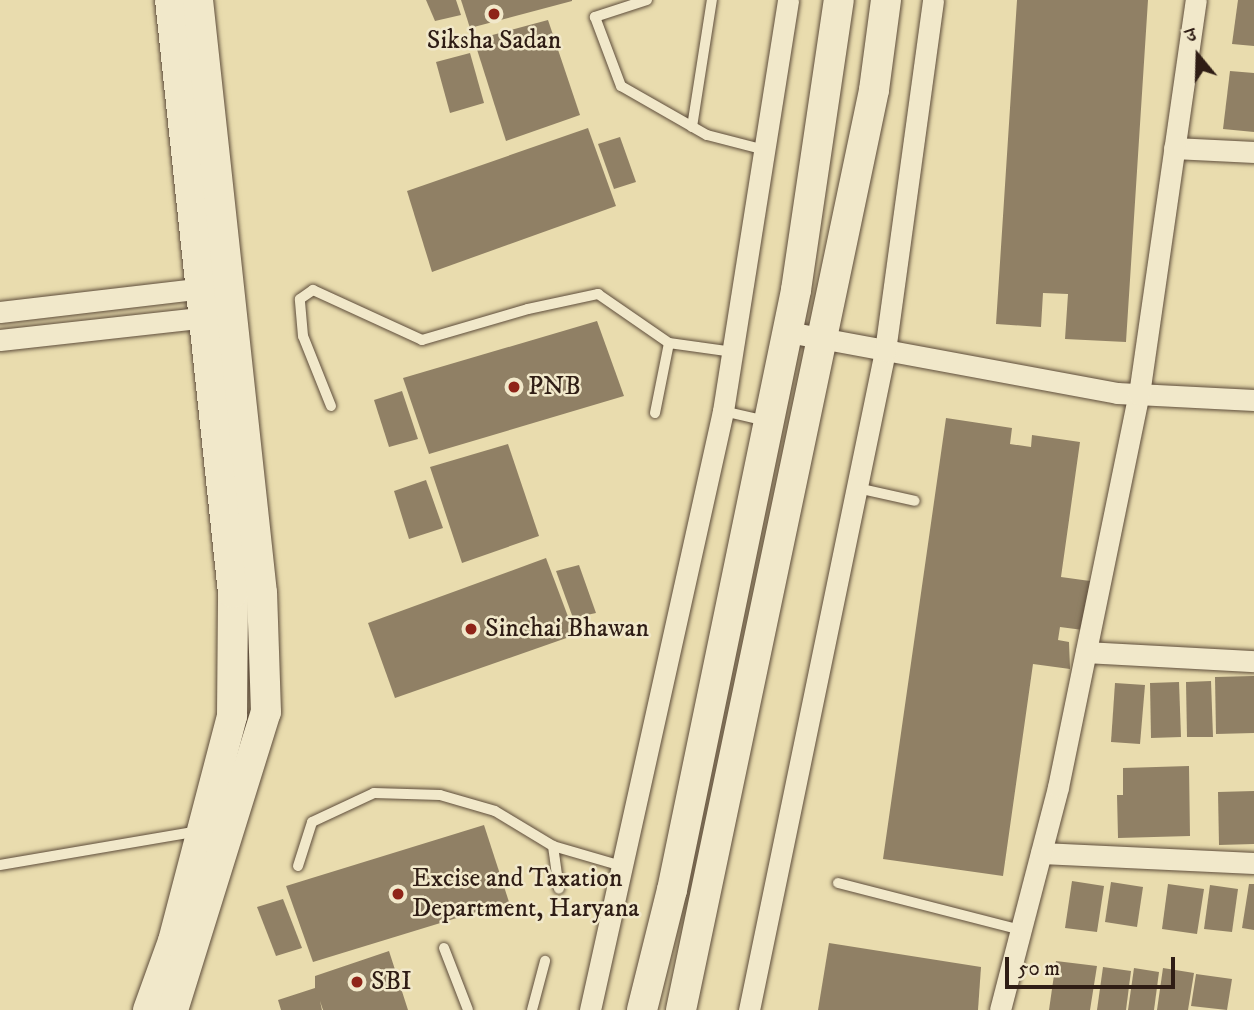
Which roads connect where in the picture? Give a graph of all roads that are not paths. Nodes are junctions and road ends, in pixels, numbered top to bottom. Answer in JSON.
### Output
{"nodes":[{"id":1,"x":170,"y":0,"type":"edge"},
{"id":2,"x":198,"y":0,"type":"edge"},
{"id":3,"x":647,"y":0,"type":"edge"},
{"id":4,"x":712,"y":0,"type":"edge"},
{"id":5,"x":788,"y":0,"type":"edge"},
{"id":6,"x":839,"y":0,"type":"edge"},
{"id":7,"x":886,"y":0,"type":"edge"},
{"id":8,"x":933,"y":0,"type":"edge"},
{"id":9,"x":1196,"y":0,"type":"edge"},
{"id":10,"x":691,"y":127,"type":"junction"},
{"id":11,"x":1174,"y":148,"type":"junction"},
{"id":12,"x":765,"y":150,"type":"junction"},
{"id":13,"x":1254,"y":152,"type":"edge"},
{"id":14,"x":216,"y":301,"type":"junction"},
{"id":15,"x":0,"y":312,"type":"edge"},
{"id":16,"x":788,"y":332,"type":"junction"},
{"id":17,"x":824,"y":338,"type":"junction"},
{"id":18,"x":0,"y":340,"type":"edge"},
{"id":19,"x":669,"y":343,"type":"junction"},
{"id":20,"x":885,"y":351,"type":"junction"},
{"id":21,"x":733,"y":352,"type":"junction"},
{"id":22,"x":1139,"y":394,"type":"junction"},
{"id":23,"x":1254,"y":400,"type":"edge"},
{"id":24,"x":331,"y":406,"type":"dead end"},
{"id":25,"x":723,"y":411,"type":"junction"},
{"id":26,"x":655,"y":413,"type":"dead end"},
{"id":27,"x":769,"y":422,"type":"junction"},
{"id":28,"x":857,"y":488,"type":"junction"},
{"id":29,"x":915,"y":501,"type":"dead end"},
{"id":30,"x":1086,"y":652,"type":"junction"},
{"id":31,"x":1254,"y":662,"type":"edge"},
{"id":32,"x":215,"y":834,"type":"junction"},
{"id":33,"x":553,"y":846,"type":"junction"},
{"id":34,"x":1041,"y":853,"type":"junction"},
{"id":35,"x":1254,"y":863,"type":"edge"},
{"id":36,"x":0,"y":865,"type":"edge"},
{"id":37,"x":298,"y":866,"type":"dead end"},
{"id":38,"x":625,"y":867,"type":"junction"},
{"id":39,"x":838,"y":883,"type":"dead end"},
{"id":40,"x":559,"y":889,"type":"dead end"},
{"id":41,"x":1021,"y":930,"type":"junction"},
{"id":42,"x":444,"y":948,"type":"dead end"},
{"id":43,"x":545,"y":961,"type":"dead end"},
{"id":44,"x":148,"y":1010,"type":"edge"},
{"id":45,"x":173,"y":1010,"type":"edge"},
{"id":46,"x":468,"y":1010,"type":"edge"},
{"id":47,"x":532,"y":1010,"type":"edge"},
{"id":48,"x":590,"y":1010,"type":"edge"},
{"id":49,"x":642,"y":1010,"type":"edge"},
{"id":50,"x":681,"y":1010,"type":"edge"},
{"id":51,"x":749,"y":1010,"type":"edge"},
{"id":52,"x":1000,"y":1010,"type":"edge"}],
"edges":[{"from":1,"to":14,"type":"street"},
{"from":2,"to":14,"type":"street"},
{"from":3,"to":10,"type":"lane"},
{"from":4,"to":10,"type":"lane"},
{"from":5,"to":12,"type":"street"},
{"from":6,"to":16,"type":"street"},
{"from":7,"to":17,"type":"street"},
{"from":8,"to":20,"type":"street"},
{"from":9,"to":11,"type":"street"},
{"from":10,"to":12,"type":"lane"},
{"from":11,"to":13,"type":"street"},
{"from":11,"to":22,"type":"street"},
{"from":12,"to":21,"type":"street"},
{"from":14,"to":15,"type":"street"},
{"from":14,"to":18,"type":"street"},
{"from":14,"to":32,"type":"street"},
{"from":16,"to":17,"type":"street"},
{"from":16,"to":27,"type":"street"},
{"from":17,"to":20,"type":"street"},
{"from":17,"to":50,"type":"street"},
{"from":19,"to":21,"type":"lane"},
{"from":19,"to":24,"type":"lane"},
{"from":19,"to":26,"type":"lane"},
{"from":20,"to":22,"type":"street"},
{"from":20,"to":28,"type":"street"},
{"from":21,"to":25,"type":"street"},
{"from":22,"to":23,"type":"street"},
{"from":22,"to":30,"type":"street"},
{"from":25,"to":27,"type":"lane"},
{"from":25,"to":38,"type":"street"},
{"from":27,"to":49,"type":"street"},
{"from":28,"to":29,"type":"lane"},
{"from":28,"to":51,"type":"street"},
{"from":30,"to":31,"type":"street"},
{"from":30,"to":34,"type":"street"},
{"from":32,"to":36,"type":"lane"},
{"from":32,"to":44,"type":"street"},
{"from":32,"to":45,"type":"street"},
{"from":33,"to":37,"type":"lane"},
{"from":33,"to":38,"type":"lane"},
{"from":33,"to":40,"type":"lane"},
{"from":34,"to":35,"type":"street"},
{"from":34,"to":41,"type":"street"},
{"from":38,"to":48,"type":"street"},
{"from":39,"to":41,"type":"lane"},
{"from":41,"to":52,"type":"street"},
{"from":42,"to":46,"type":"lane"},
{"from":43,"to":47,"type":"lane"}]}
